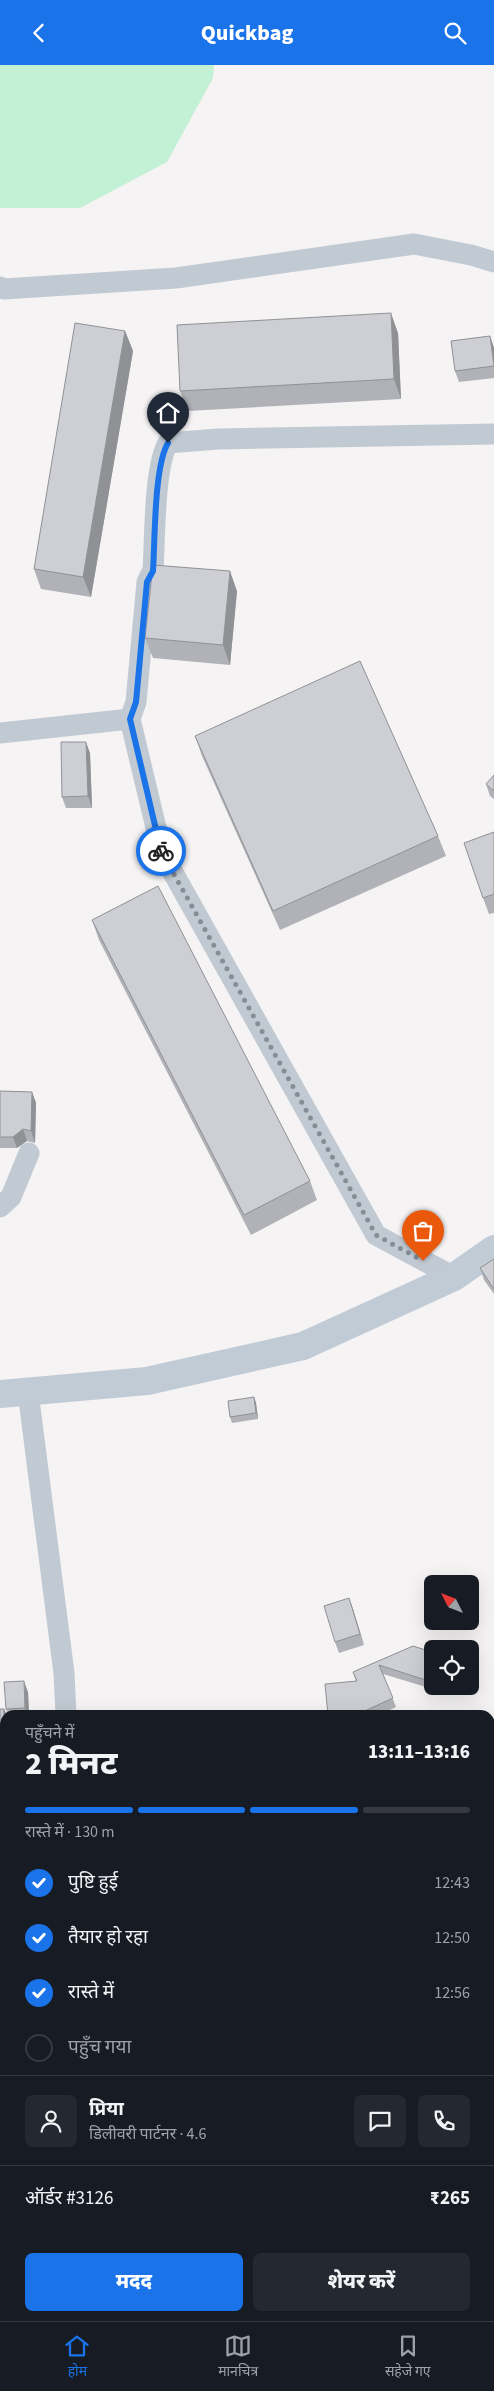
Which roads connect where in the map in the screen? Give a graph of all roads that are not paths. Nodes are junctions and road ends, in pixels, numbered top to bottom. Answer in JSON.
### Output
{"nodes":[{"id":1,"x":494,"y":262,"type":"edge"},
{"id":2,"x":0,"y":287,"type":"edge"},
{"id":3,"x":494,"y":434,"type":"edge"},
{"id":4,"x":130,"y":719,"type":"junction"},
{"id":5,"x":0,"y":733,"type":"edge"},
{"id":6,"x":29,"y":1153,"type":"dead end"},
{"id":7,"x":0,"y":1207,"type":"edge"},
{"id":8,"x":494,"y":1249,"type":"edge"},
{"id":9,"x":454,"y":1277,"type":"junction"},
{"id":10,"x":28,"y":1392,"type":"junction"},
{"id":11,"x":0,"y":1394,"type":"edge"},
{"id":12,"x":66,"y":1710,"type":"edge"}],
"edges":[{"from":1,"to":2,"type":"street"},
{"from":3,"to":4,"type":"street"},
{"from":4,"to":5,"type":"street"},
{"from":4,"to":9,"type":"street"},
{"from":6,"to":7,"type":"street"},
{"from":8,"to":9,"type":"street"},
{"from":9,"to":10,"type":"street"},
{"from":10,"to":11,"type":"street"},
{"from":10,"to":12,"type":"street"}]}
